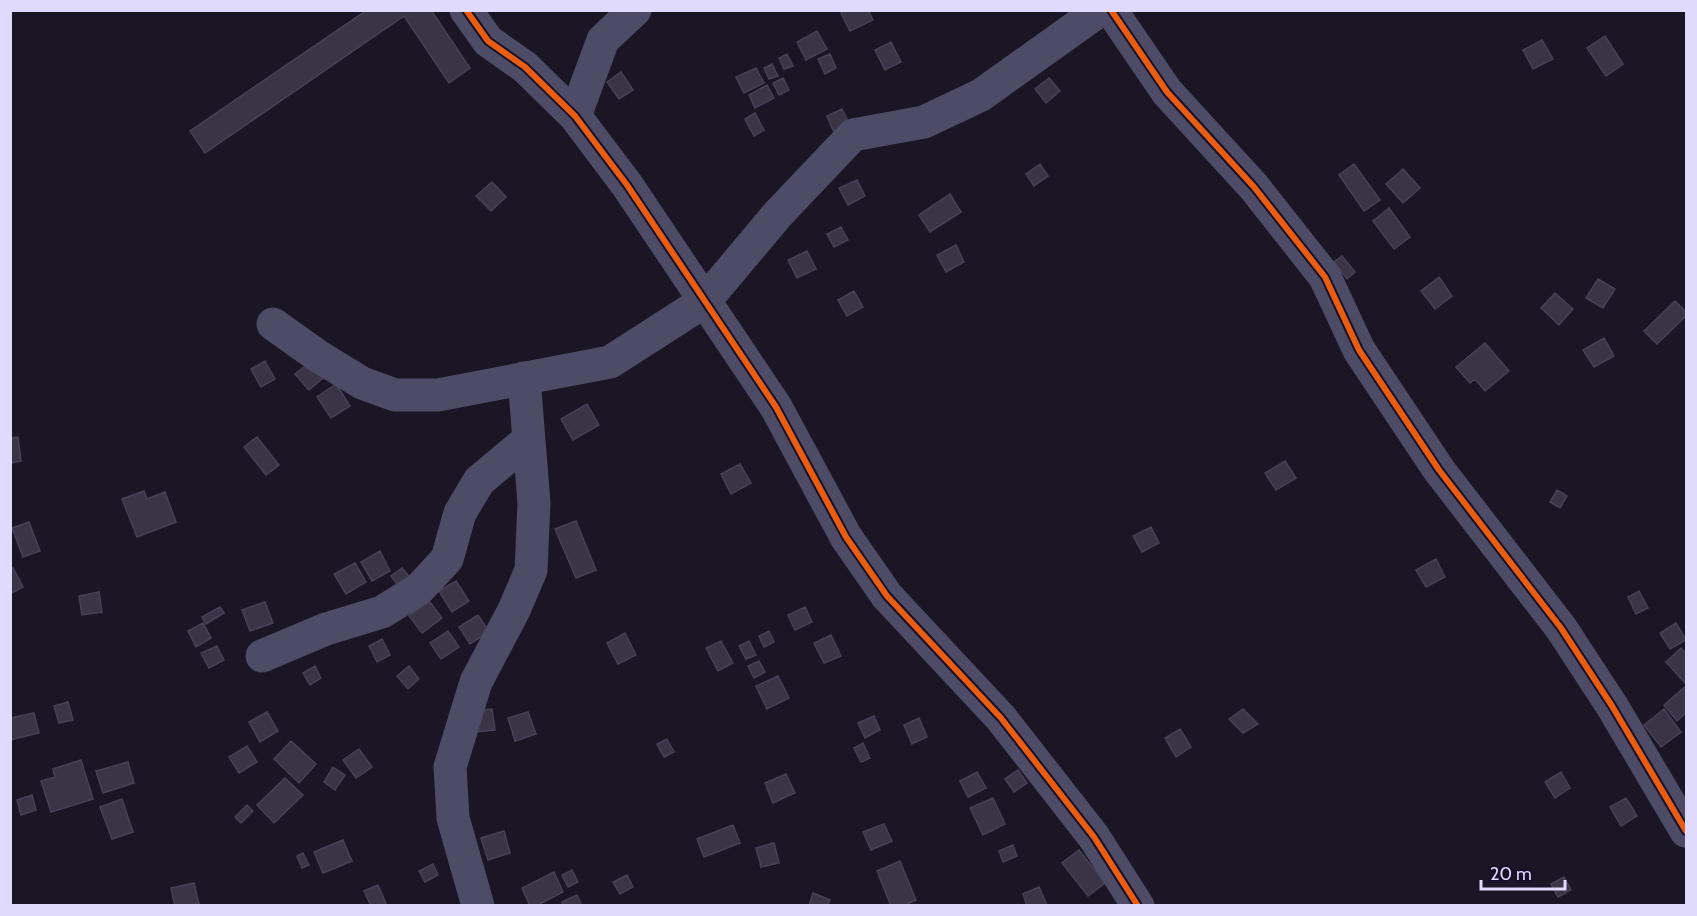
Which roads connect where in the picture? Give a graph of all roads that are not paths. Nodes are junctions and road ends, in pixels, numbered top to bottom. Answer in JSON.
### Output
{"nodes":[{"id":1,"x":466,"y":10,"type":"edge"},
{"id":2,"x":635,"y":10,"type":"edge"},
{"id":3,"x":1100,"y":10,"type":"edge"},
{"id":4,"x":1111,"y":10,"type":"edge"},
{"id":5,"x":575,"y":116,"type":"junction"},
{"id":6,"x":705,"y":301,"type":"junction"},
{"id":7,"x":273,"y":324,"type":"dead end"},
{"id":8,"x":524,"y":378,"type":"junction"},
{"id":9,"x":528,"y":440,"type":"junction"},
{"id":10,"x":262,"y":656,"type":"dead end"},
{"id":11,"x":1686,"y":831,"type":"edge"},
{"id":12,"x":478,"y":906,"type":"edge"},
{"id":13,"x":1138,"y":906,"type":"edge"}],
"edges":[{"from":1,"to":5,"type":"street"},
{"from":2,"to":5,"type":"street"},
{"from":3,"to":6,"type":"street"},
{"from":4,"to":11,"type":"street"},
{"from":5,"to":6,"type":"street"},
{"from":6,"to":8,"type":"street"},
{"from":6,"to":13,"type":"street"},
{"from":7,"to":8,"type":"street"},
{"from":8,"to":9,"type":"street"},
{"from":9,"to":10,"type":"street"},
{"from":9,"to":12,"type":"street"}]}
